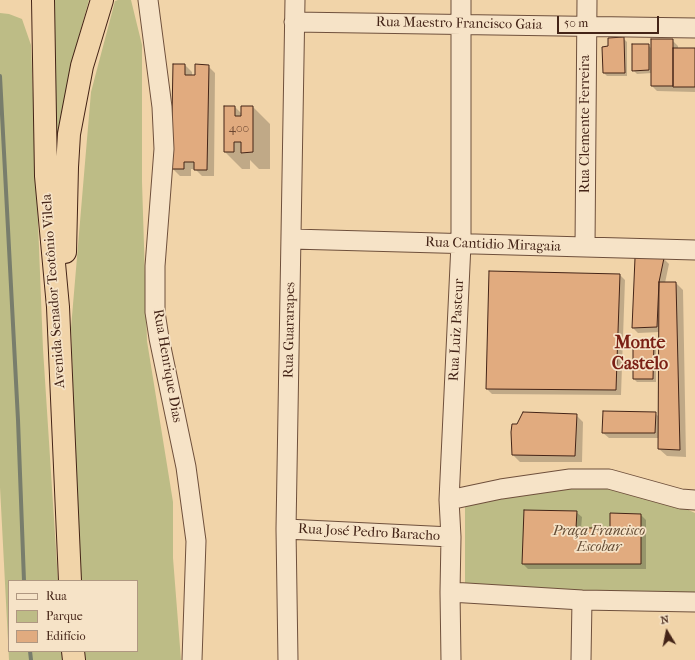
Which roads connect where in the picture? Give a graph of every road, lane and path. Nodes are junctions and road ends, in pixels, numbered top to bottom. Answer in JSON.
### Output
{"nodes":[{"id":1,"x":43,"y":0,"type":"edge"},
{"id":2,"x":102,"y":0,"type":"edge"},
{"id":3,"x":148,"y":0,"type":"edge"},
{"id":4,"x":295,"y":0,"type":"edge"},
{"id":5,"x":461,"y":0,"type":"edge"},
{"id":6,"x":587,"y":0,"type":"edge"},
{"id":7,"x":294,"y":22,"type":"junction"},
{"id":8,"x":462,"y":25,"type":"junction"},
{"id":9,"x":587,"y":26,"type":"junction"},
{"id":10,"x":695,"y":28,"type":"edge"},
{"id":11,"x":292,"y":239,"type":"junction"},
{"id":12,"x":461,"y":244,"type":"junction"},
{"id":13,"x":585,"y":247,"type":"junction"},
{"id":14,"x":695,"y":250,"type":"edge"},
{"id":15,"x":58,"y":307,"type":"junction"},
{"id":16,"x":449,"y":500,"type":"junction"},
{"id":17,"x":695,"y":500,"type":"edge"},
{"id":18,"x":286,"y":529,"type":"junction"},
{"id":19,"x":451,"y":537,"type":"junction"},
{"id":20,"x":70,"y":580,"type":"edge"},
{"id":21,"x":450,"y":592,"type":"junction"},
{"id":22,"x":582,"y":600,"type":"junction"},
{"id":23,"x":695,"y":602,"type":"edge"},
{"id":24,"x":192,"y":660,"type":"edge"},
{"id":25,"x":288,"y":660,"type":"edge"},
{"id":26,"x":451,"y":660,"type":"edge"},
{"id":27,"x":581,"y":660,"type":"edge"}],
"edges":[{"from":1,"to":15,"type":"highway","name":"Avenida Senador Teotônio Vilela"},
{"from":2,"to":15,"type":"highway"},
{"from":3,"to":24,"type":"street","name":"Rua Henrique Dias"},
{"from":4,"to":7,"type":"street","name":"Rua Guararapes"},
{"from":5,"to":8,"type":"street","name":"Rua Luiz Pasteur"},
{"from":6,"to":9,"type":"street","name":"Rua Clemente Ferreira"},
{"from":7,"to":8,"type":"street","name":"Rua Maestro Francisco Gaia"},
{"from":7,"to":11,"type":"street","name":"Rua Guararapes"},
{"from":8,"to":9,"type":"street","name":"Rua Maestro Francisco Gaia"},
{"from":8,"to":12,"type":"street","name":"Rua Luiz Pasteur"},
{"from":9,"to":10,"type":"street","name":"Rua Maestro Francisco Gaia"},
{"from":9,"to":13,"type":"street","name":"Rua Clemente Ferreira"},
{"from":11,"to":12,"type":"street","name":"Rua Cantidio Miragaia"},
{"from":11,"to":18,"type":"street","name":"Rua Guararapes"},
{"from":12,"to":13,"type":"street","name":"Rua Cantidio Miragaia"},
{"from":12,"to":16,"type":"street","name":"Rua Luiz Pasteur"},
{"from":13,"to":14,"type":"street","name":"Rua Cantidio Miragaia"},
{"from":15,"to":20,"type":"highway","name":"Avenida Senador Teotônio Vilela"},
{"from":16,"to":17,"type":"street"},
{"from":16,"to":19,"type":"street","name":"Rua Luiz Pasteur"},
{"from":18,"to":19,"type":"street","name":"Rua José Pedro Baracho"},
{"from":18,"to":25,"type":"street","name":"Rua Guararapes"},
{"from":19,"to":21,"type":"street","name":"Rua Luiz Pasteur"},
{"from":21,"to":22,"type":"street"},
{"from":21,"to":26,"type":"street","name":"Rua Luiz Pasteur"},
{"from":22,"to":23,"type":"street"},
{"from":22,"to":27,"type":"street"}]}
